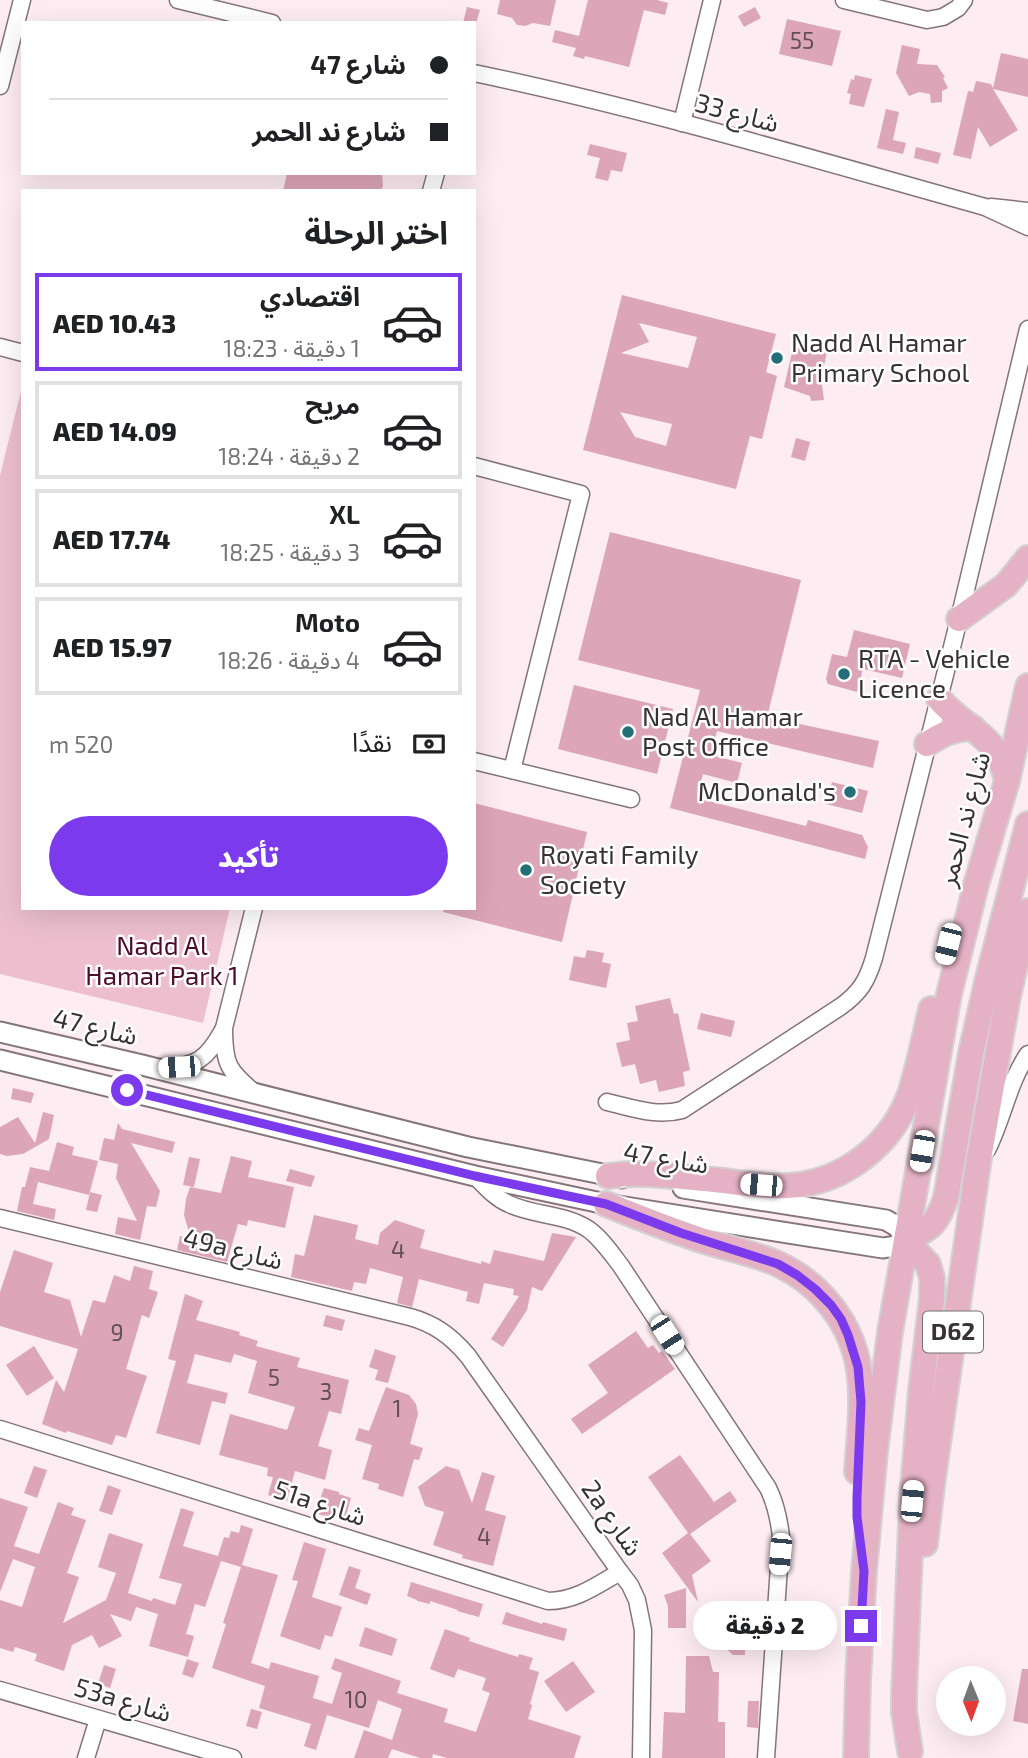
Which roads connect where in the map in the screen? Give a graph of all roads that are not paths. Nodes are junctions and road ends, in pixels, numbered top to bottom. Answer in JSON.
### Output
{"nodes":[{"id":1,"x":22,"y":0,"type":"edge"},
{"id":2,"x":178,"y":0,"type":"edge"},
{"id":3,"x":712,"y":0,"type":"edge"},
{"id":4,"x":844,"y":0,"type":"edge"},
{"id":5,"x":964,"y":0,"type":"edge"},
{"id":6,"x":264,"y":21,"type":"edge"},
{"id":7,"x":476,"y":73,"type":"edge"},
{"id":8,"x":0,"y":86,"type":"edge"},
{"id":9,"x":682,"y":123,"type":"junction"},
{"id":10,"x":985,"y":207,"type":"junction"},
{"id":11,"x":1028,"y":211,"type":"edge"},
{"id":12,"x":1028,"y":227,"type":"edge"},
{"id":13,"x":1028,"y":330,"type":"edge"},
{"id":14,"x":0,"y":347,"type":"edge"},
{"id":15,"x":21,"y":352,"type":"edge"},
{"id":16,"x":476,"y":467,"type":"edge"},
{"id":17,"x":1028,"y":558,"type":"edge"},
{"id":18,"x":959,"y":619,"type":"junction"},
{"id":19,"x":1028,"y":685,"type":"edge"},
{"id":20,"x":939,"y":699,"type":"junction"},
{"id":21,"x":973,"y":728,"type":"junction"},
{"id":22,"x":927,"y":744,"type":"junction"},
{"id":23,"x":476,"y":761,"type":"edge"},
{"id":24,"x":513,"y":770,"type":"junction"},
{"id":25,"x":1007,"y":781,"type":"junction"},
{"id":26,"x":631,"y":799,"type":"dead end"},
{"id":27,"x":1028,"y":824,"type":"edge"},
{"id":28,"x":976,"y":885,"type":"junction"},
{"id":29,"x":254,"y":910,"type":"edge"},
{"id":30,"x":1028,"y":911,"type":"edge"},
{"id":31,"x":224,"y":1028,"type":"junction"},
{"id":32,"x":0,"y":1032,"type":"edge"},
{"id":33,"x":1028,"y":1054,"type":"edge"},
{"id":34,"x":0,"y":1060,"type":"edge"},
{"id":35,"x":154,"y":1068,"type":"junction"},
{"id":36,"x":255,"y":1094,"type":"junction"},
{"id":37,"x":607,"y":1102,"type":"dead end"},
{"id":38,"x":978,"y":1164,"type":"junction"},
{"id":39,"x":475,"y":1176,"type":"junction"},
{"id":40,"x":608,"y":1176,"type":"junction"},
{"id":41,"x":606,"y":1204,"type":"junction"},
{"id":42,"x":0,"y":1217,"type":"edge"},
{"id":43,"x":906,"y":1241,"type":"junction"},
{"id":44,"x":451,"y":1337,"type":"joint"},
{"id":45,"x":0,"y":1429,"type":"edge"},
{"id":46,"x":864,"y":1571,"type":"junction"},
{"id":47,"x":620,"y":1572,"type":"junction"},
{"id":48,"x":0,"y":1690,"type":"edge"},
{"id":49,"x":98,"y":1719,"type":"junction"},
{"id":50,"x":910,"y":1754,"type":"edge"},
{"id":51,"x":86,"y":1758,"type":"edge"},
{"id":52,"x":233,"y":1758,"type":"edge"},
{"id":53,"x":640,"y":1758,"type":"edge"},
{"id":54,"x":766,"y":1758,"type":"edge"},
{"id":55,"x":856,"y":1758,"type":"edge"}],
"edges":[{"from":1,"to":8,"type":"street"},
{"from":2,"to":6,"type":"street"},
{"from":3,"to":9,"type":"street"},
{"from":4,"to":5,"type":"street"},
{"from":7,"to":9,"type":"street","name":"شارع 33"},
{"from":9,"to":10,"type":"street","name":"شارع 33"},
{"from":10,"to":11,"type":"street","name":"شارع 33"},
{"from":10,"to":12,"type":"street","name":"شارع 33"},
{"from":13,"to":18,"type":"street","name":"شارع ند الحمر"},
{"from":14,"to":15,"type":"street"},
{"from":16,"to":24,"type":"street"},
{"from":17,"to":18,"type":"main road"},
{"from":18,"to":20,"type":"street","name":"شارع ند الحمر"},
{"from":19,"to":25,"type":"main road","name":"شارع ند الحمر","number":"D62"},
{"from":20,"to":21,"type":"main road"},
{"from":20,"to":22,"type":"street","name":"شارع ند الحمر"},
{"from":21,"to":22,"type":"main road"},
{"from":21,"to":25,"type":"main road"},
{"from":22,"to":37,"type":"street","name":"شارع ند الحمر"},
{"from":23,"to":24,"type":"street"},
{"from":24,"to":26,"type":"street"},
{"from":25,"to":28,"type":"main road","name":"شارع ند الحمر","number":"D62"},
{"from":27,"to":43,"type":"main road"},
{"from":28,"to":40,"type":"main road"},
{"from":28,"to":43,"type":"main road","name":"شارع ند الحمر","number":"D62"},
{"from":29,"to":31,"type":"street"},
{"from":30,"to":38,"type":"main road","number":"D62"},
{"from":31,"to":35,"type":"street"},
{"from":31,"to":36,"type":"street"},
{"from":32,"to":35,"type":"street","name":"شارع 47"},
{"from":33,"to":38,"type":"street"},
{"from":34,"to":39,"type":"street","name":"شارع 47"},
{"from":35,"to":36,"type":"street","name":"شارع 47"},
{"from":36,"to":40,"type":"street","name":"شارع 47"},
{"from":38,"to":50,"type":"main road","number":"D62"},
{"from":39,"to":41,"type":"street","name":"شارع 47"},
{"from":39,"to":54,"type":"street"},
{"from":40,"to":43,"type":"street","name":"شارع 47"},
{"from":41,"to":43,"type":"street","name":"شارع 47"},
{"from":41,"to":46,"type":"main road"},
{"from":42,"to":44,"type":"street","name":"49a شارع"},
{"from":43,"to":46,"type":"main road","name":"شارع ند الحمر","number":"D62"},
{"from":43,"to":50,"type":"main road"},
{"from":44,"to":47,"type":"street","name":"2a شارع"},
{"from":45,"to":47,"type":"street","name":"51a شارع"},
{"from":46,"to":55,"type":"main road","name":"شارع ند الحمر","number":"D62"},
{"from":47,"to":53,"type":"street","name":"2a شارع"},
{"from":48,"to":49,"type":"street","name":"53a شارع"},
{"from":49,"to":51,"type":"street"},
{"from":49,"to":52,"type":"street","name":"53a شارع"}]}
